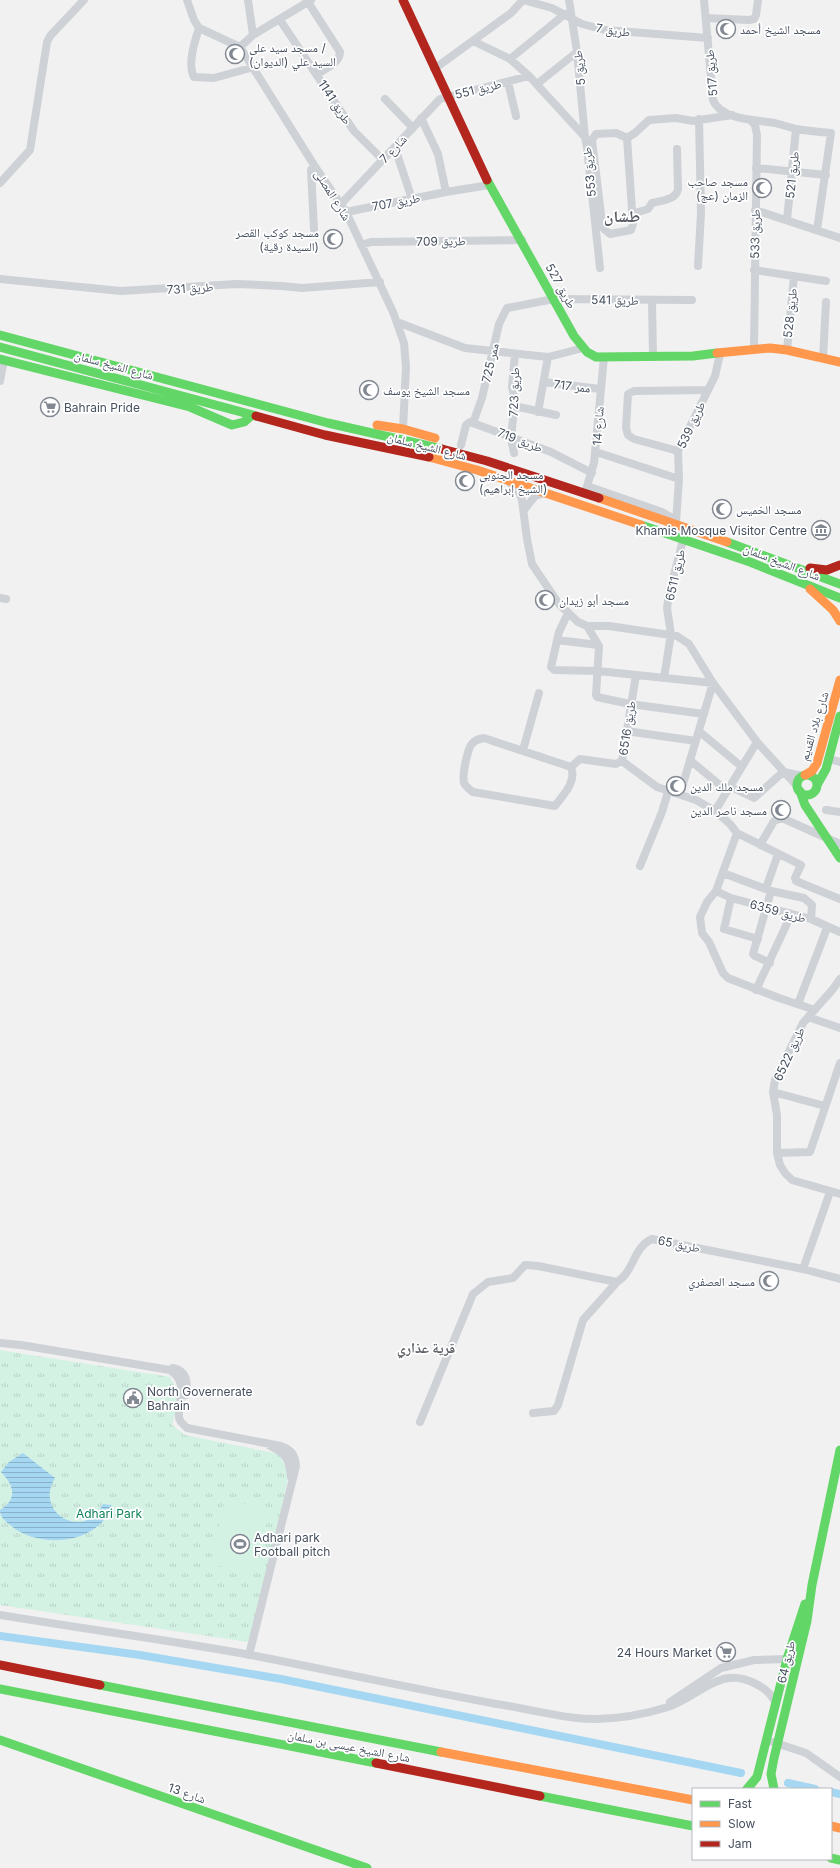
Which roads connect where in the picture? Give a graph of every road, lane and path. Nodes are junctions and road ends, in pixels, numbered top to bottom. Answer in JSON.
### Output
{"nodes":[{"id":1,"x":84,"y":0,"type":"edge"},
{"id":2,"x":187,"y":0,"type":"edge"},
{"id":3,"x":248,"y":0,"type":"edge"},
{"id":4,"x":405,"y":0,"type":"edge"},
{"id":5,"x":522,"y":0,"type":"edge"},
{"id":6,"x":569,"y":0,"type":"edge"},
{"id":7,"x":704,"y":0,"type":"edge"},
{"id":8,"x":758,"y":0,"type":"edge"},
{"id":9,"x":309,"y":1,"type":"edge"},
{"id":10,"x":568,"y":16,"type":"junction"},
{"id":11,"x":706,"y":18,"type":"junction"},
{"id":12,"x":280,"y":20,"type":"junction"},
{"id":13,"x":199,"y":28,"type":"junction"},
{"id":14,"x":253,"y":35,"type":"junction"},
{"id":15,"x":708,"y":38,"type":"junction"},
{"id":16,"x":473,"y":41,"type":"junction"},
{"id":17,"x":240,"y":47,"type":"junction"},
{"id":18,"x":577,"y":52,"type":"junction"},
{"id":19,"x":510,"y":59,"type":"junction"},
{"id":20,"x":254,"y":68,"type":"junction"},
{"id":21,"x":434,"y":69,"type":"junction"},
{"id":22,"x":317,"y":74,"type":"junction"},
{"id":23,"x":529,"y":76,"type":"junction"},
{"id":24,"x":508,"y":82,"type":"junction"},
{"id":25,"x":537,"y":84,"type":"junction"},
{"id":26,"x":447,"y":96,"type":"junction"},
{"id":27,"x":386,"y":99,"type":"dead end"},
{"id":28,"x":733,"y":115,"type":"junction"},
{"id":29,"x":516,"y":116,"type":"dead end"},
{"id":30,"x":421,"y":118,"type":"junction"},
{"id":31,"x":699,"y":119,"type":"junction"},
{"id":32,"x":752,"y":122,"type":"junction"},
{"id":33,"x":413,"y":128,"type":"junction"},
{"id":34,"x":796,"y":129,"type":"junction"},
{"id":35,"x":585,"y":137,"type":"junction"},
{"id":36,"x":627,"y":138,"type":"junction"},
{"id":37,"x":395,"y":148,"type":"junction"},
{"id":38,"x":677,"y":149,"type":"dead end"},
{"id":39,"x":383,"y":160,"type":"junction"},
{"id":40,"x":314,"y":165,"type":"junction"},
{"id":41,"x":756,"y":168,"type":"junction"},
{"id":42,"x":793,"y":172,"type":"junction"},
{"id":43,"x":826,"y":175,"type":"junction"},
{"id":44,"x":0,"y":183,"type":"edge"},
{"id":45,"x":490,"y":185,"type":"junction"},
{"id":46,"x":446,"y":192,"type":"junction"},
{"id":47,"x":412,"y":199,"type":"junction"},
{"id":48,"x":341,"y":204,"type":"junction"},
{"id":49,"x":755,"y":210,"type":"junction"},
{"id":50,"x":346,"y":212,"type":"junction"},
{"id":51,"x":632,"y":214,"type":"junction"},
{"id":52,"x":787,"y":220,"type":"junction"},
{"id":53,"x":314,"y":229,"type":"dead end"},
{"id":54,"x":818,"y":230,"type":"junction"},
{"id":55,"x":606,"y":232,"type":"junction"},
{"id":56,"x":595,"y":233,"type":"junction"},
{"id":57,"x":840,"y":238,"type":"edge"},
{"id":58,"x":522,"y":240,"type":"junction"},
{"id":59,"x":361,"y":245,"type":"junction"},
{"id":60,"x":698,"y":266,"type":"dead end"},
{"id":61,"x":600,"y":268,"type":"dead end"},
{"id":62,"x":754,"y":270,"type":"junction"},
{"id":63,"x":794,"y":276,"type":"junction"},
{"id":64,"x":0,"y":279,"type":"edge"},
{"id":65,"x":826,"y":281,"type":"dead end"},
{"id":66,"x":380,"y":282,"type":"junction"},
{"id":67,"x":554,"y":299,"type":"junction"},
{"id":68,"x":692,"y":300,"type":"dead end"},
{"id":69,"x":652,"y":301,"type":"junction"},
{"id":70,"x":826,"y":302,"type":"dead end"},
{"id":71,"x":511,"y":307,"type":"joint"},
{"id":72,"x":397,"y":322,"type":"junction"},
{"id":73,"x":0,"y":335,"type":"edge"},
{"id":74,"x":574,"y":336,"type":"junction"},
{"id":75,"x":0,"y":347,"type":"edge"},
{"id":76,"x":583,"y":348,"type":"junction"},
{"id":77,"x":754,"y":349,"type":"junction"},
{"id":78,"x":787,"y":350,"type":"junction"},
{"id":79,"x":492,"y":352,"type":"junction"},
{"id":80,"x":565,"y":353,"type":"junction"},
{"id":81,"x":516,"y":354,"type":"junction"},
{"id":82,"x":720,"y":354,"type":"junction"},
{"id":83,"x":548,"y":357,"type":"junction"},
{"id":84,"x":604,"y":357,"type":"junction"},
{"id":85,"x":653,"y":357,"type":"junction"},
{"id":86,"x":823,"y":358,"type":"junction"},
{"id":87,"x":2,"y":359,"type":"edge"},
{"id":88,"x":840,"y":362,"type":"edge"},
{"id":89,"x":0,"y":380,"type":"edge"},
{"id":90,"x":544,"y":382,"type":"junction"},
{"id":91,"x":600,"y":389,"type":"junction"},
{"id":92,"x":707,"y":390,"type":"junction"},
{"id":93,"x":239,"y":399,"type":"junction"},
{"id":94,"x":514,"y":406,"type":"junction"},
{"id":95,"x":538,"y":412,"type":"junction"},
{"id":96,"x":252,"y":415,"type":"junction"},
{"id":97,"x":556,"y":415,"type":"dead end"},
{"id":98,"x":473,"y":423,"type":"junction"},
{"id":99,"x":403,"y":429,"type":"junction"},
{"id":100,"x":511,"y":438,"type":"junction"},
{"id":101,"x":461,"y":446,"type":"junction"},
{"id":102,"x":678,"y":451,"type":"junction"},
{"id":103,"x":596,"y":452,"type":"junction"},
{"id":104,"x":514,"y":454,"type":"dead end"},
{"id":105,"x":487,"y":461,"type":"junction"},
{"id":106,"x":592,"y":473,"type":"junction"},
{"id":107,"x":506,"y":479,"type":"junction"},
{"id":108,"x":679,"y":479,"type":"junction"},
{"id":109,"x":586,"y":490,"type":"junction"},
{"id":110,"x":545,"y":493,"type":"junction"},
{"id":111,"x":524,"y":510,"type":"junction"},
{"id":112,"x":676,"y":523,"type":"junction"},
{"id":113,"x":683,"y":540,"type":"junction"},
{"id":114,"x":840,"y":565,"type":"edge"},
{"id":115,"x":794,"y":566,"type":"junction"},
{"id":116,"x":803,"y":583,"type":"junction"},
{"id":117,"x":840,"y":584,"type":"edge"},
{"id":118,"x":840,"y":598,"type":"edge"},
{"id":119,"x":568,"y":613,"type":"junction"},
{"id":120,"x":840,"y":621,"type":"edge"},
{"id":121,"x":587,"y":626,"type":"junction"},
{"id":122,"x":674,"y":635,"type":"junction"},
{"id":123,"x":557,"y":640,"type":"junction"},
{"id":124,"x":598,"y":645,"type":"junction"},
{"id":125,"x":598,"y":671,"type":"junction"},
{"id":126,"x":636,"y":675,"type":"junction"},
{"id":127,"x":664,"y":678,"type":"junction"},
{"id":128,"x":840,"y":680,"type":"edge"},
{"id":129,"x":713,"y":682,"type":"junction"},
{"id":130,"x":539,"y":693,"type":"dead end"},
{"id":131,"x":630,"y":704,"type":"junction"},
{"id":132,"x":704,"y":714,"type":"junction"},
{"id":133,"x":840,"y":716,"type":"edge"},
{"id":134,"x":626,"y":731,"type":"junction"},
{"id":135,"x":700,"y":732,"type":"junction"},
{"id":136,"x":696,"y":741,"type":"junction"},
{"id":137,"x":757,"y":742,"type":"junction"},
{"id":138,"x":523,"y":750,"type":"junction"},
{"id":139,"x":829,"y":759,"type":"junction"},
{"id":140,"x":622,"y":761,"type":"junction"},
{"id":141,"x":691,"y":761,"type":"junction"},
{"id":142,"x":840,"y":762,"type":"edge"},
{"id":143,"x":742,"y":767,"type":"junction"},
{"id":144,"x":571,"y":768,"type":"junction"},
{"id":145,"x":783,"y":772,"type":"junction"},
{"id":146,"x":803,"y":775,"type":"junction"},
{"id":147,"x":728,"y":788,"type":"junction"},
{"id":148,"x":798,"y":789,"type":"junction"},
{"id":149,"x":815,"y":789,"type":"junction"},
{"id":150,"x":668,"y":792,"type":"junction"},
{"id":151,"x":680,"y":794,"type":"junction"},
{"id":152,"x":826,"y":810,"type":"dead end"},
{"id":153,"x":715,"y":811,"type":"junction"},
{"id":154,"x":840,"y":812,"type":"edge"},
{"id":155,"x":737,"y":833,"type":"junction"},
{"id":156,"x":827,"y":839,"type":"junction"},
{"id":157,"x":760,"y":844,"type":"junction"},
{"id":158,"x":840,"y":844,"type":"edge"},
{"id":159,"x":778,"y":854,"type":"junction"},
{"id":160,"x":840,"y":858,"type":"edge"},
{"id":161,"x":640,"y":866,"type":"dead end"},
{"id":162,"x":723,"y":873,"type":"junction"},
{"id":163,"x":809,"y":887,"type":"junction"},
{"id":164,"x":768,"y":889,"type":"junction"},
{"id":165,"x":716,"y":891,"type":"junction"},
{"id":166,"x":731,"y":898,"type":"junction"},
{"id":167,"x":804,"y":898,"type":"junction"},
{"id":168,"x":840,"y":899,"type":"edge"},
{"id":169,"x":768,"y":907,"type":"junction"},
{"id":170,"x":791,"y":915,"type":"junction"},
{"id":171,"x":811,"y":920,"type":"junction"},
{"id":172,"x":827,"y":928,"type":"junction"},
{"id":173,"x":840,"y":932,"type":"edge"},
{"id":174,"x":758,"y":939,"type":"junction"},
{"id":175,"x":770,"y":963,"type":"junction"},
{"id":176,"x":840,"y":978,"type":"edge"},
{"id":177,"x":756,"y":990,"type":"junction"},
{"id":178,"x":798,"y":1004,"type":"junction"},
{"id":179,"x":815,"y":1010,"type":"junction"},
{"id":180,"x":808,"y":1017,"type":"junction"},
{"id":181,"x":840,"y":1028,"type":"edge"},
{"id":182,"x":840,"y":1063,"type":"edge"},
{"id":183,"x":837,"y":1078,"type":"edge"},
{"id":184,"x":773,"y":1092,"type":"junction"},
{"id":185,"x":825,"y":1106,"type":"junction"},
{"id":186,"x":777,"y":1153,"type":"junction"},
{"id":187,"x":830,"y":1192,"type":"junction"},
{"id":188,"x":840,"y":1194,"type":"edge"},
{"id":189,"x":803,"y":1269,"type":"junction"},
{"id":190,"x":840,"y":1279,"type":"edge"},
{"id":191,"x":617,"y":1282,"type":"junction"},
{"id":192,"x":0,"y":1343,"type":"edge"},
{"id":193,"x":533,"y":1413,"type":"dead end"},
{"id":194,"x":420,"y":1422,"type":"dead end"},
{"id":195,"x":840,"y":1450,"type":"edge"},
{"id":196,"x":812,"y":1585,"type":"junction"},
{"id":197,"x":0,"y":1615,"type":"edge"},
{"id":198,"x":249,"y":1655,"type":"junction"},
{"id":199,"x":787,"y":1659,"type":"junction"},
{"id":200,"x":798,"y":1661,"type":"junction"},
{"id":201,"x":0,"y":1665,"type":"edge"},
{"id":202,"x":714,"y":1671,"type":"junction"},
{"id":203,"x":717,"y":1680,"type":"junction"},
{"id":204,"x":0,"y":1689,"type":"edge"},
{"id":205,"x":776,"y":1704,"type":"junction"},
{"id":206,"x":660,"y":1709,"type":"junction"},
{"id":207,"x":0,"y":1740,"type":"edge"},
{"id":208,"x":767,"y":1740,"type":"junction"},
{"id":209,"x":777,"y":1743,"type":"junction"},
{"id":210,"x":840,"y":1778,"type":"edge"},
{"id":211,"x":748,"y":1788,"type":"edge"},
{"id":212,"x":774,"y":1788,"type":"edge"},
{"id":213,"x":692,"y":1800,"type":"edge"},
{"id":214,"x":692,"y":1826,"type":"edge"},
{"id":215,"x":367,"y":1868,"type":"edge"}],
"edges":[{"from":1,"to":44,"type":"street"},
{"from":2,"to":13,"type":"street"},
{"from":3,"to":14,"type":"street"},
{"from":4,"to":21,"type":"main road","name":"طريق 527"},
{"from":5,"to":10,"type":"street","name":"طريق 7"},
{"from":5,"to":16,"type":"street","name":"طريق 7"},
{"from":6,"to":10,"type":"street","name":"طريق 5"},
{"from":7,"to":11,"type":"street","name":"طريق 517"},
{"from":8,"to":11,"type":"street"},
{"from":9,"to":12,"type":"street"},
{"from":9,"to":22,"type":"street"},
{"from":10,"to":15,"type":"street","name":"طريق 7"},
{"from":10,"to":18,"type":"street","name":"طريق 5"},
{"from":10,"to":19,"type":"street"},
{"from":11,"to":15,"type":"street","name":"طريق 517"},
{"from":12,"to":14,"type":"street"},
{"from":12,"to":22,"type":"street","name":"طريق 1141"},
{"from":13,"to":17,"type":"street"},
{"from":13,"to":20,"type":"street"},
{"from":14,"to":17,"type":"street"},
{"from":15,"to":28,"type":"street","name":"طريق 517"},
{"from":16,"to":19,"type":"street","name":"طريق 553"},
{"from":16,"to":21,"type":"street","name":"طريق 7"},
{"from":17,"to":20,"type":"street","name":"شارع المصلى"},
{"from":18,"to":25,"type":"street"},
{"from":18,"to":35,"type":"street","name":"طريق 5"},
{"from":19,"to":23,"type":"street","name":"طريق 553"},
{"from":20,"to":40,"type":"street","name":"شارع المصلى"},
{"from":21,"to":26,"type":"main road","name":"طريق 527"},
{"from":22,"to":39,"type":"street","name":"طريق 1141"},
{"from":23,"to":24,"type":"street","name":"طريق 551"},
{"from":23,"to":25,"type":"street","name":"طريق 553"},
{"from":24,"to":26,"type":"street","name":"طريق 551"},
{"from":24,"to":29,"type":"street","name":"طريق 551"},
{"from":25,"to":35,"type":"street","name":"طريق 553"},
{"from":26,"to":30,"type":"street","name":"شارع 7"},
{"from":26,"to":45,"type":"main road","name":"طريق 527"},
{"from":27,"to":33,"type":"street"},
{"from":28,"to":31,"type":"street"},
{"from":28,"to":32,"type":"street","name":"طريق 517"},
{"from":30,"to":33,"type":"street","name":"شارع 7"},
{"from":30,"to":46,"type":"street"},
{"from":31,"to":36,"type":"street"},
{"from":31,"to":60,"type":"street"},
{"from":32,"to":34,"type":"street","name":"طريق 517"},
{"from":32,"to":41,"type":"street","name":"طريق 533"},
{"from":33,"to":37,"type":"street","name":"شارع 7"},
{"from":34,"to":42,"type":"street","name":"طريق 521"},
{"from":34,"to":43,"type":"street","name":"طريق 517"},
{"from":35,"to":56,"type":"street","name":"طريق 553"},
{"from":36,"to":51,"type":"street"},
{"from":36,"to":55,"type":"street"},
{"from":37,"to":39,"type":"street","name":"شارع 7"},
{"from":37,"to":47,"type":"street"},
{"from":38,"to":51,"type":"street"},
{"from":39,"to":48,"type":"street","name":"شارع 7"},
{"from":40,"to":48,"type":"street","name":"شارع المصلى"},
{"from":40,"to":53,"type":"street"},
{"from":41,"to":42,"type":"street"},
{"from":41,"to":49,"type":"street","name":"طريق 533"},
{"from":42,"to":43,"type":"street"},
{"from":42,"to":52,"type":"street","name":"طريق 521"},
{"from":43,"to":54,"type":"street"},
{"from":45,"to":46,"type":"street","name":"طريق 707"},
{"from":45,"to":58,"type":"main road","name":"طريق 527"},
{"from":46,"to":47,"type":"street","name":"طريق 707"},
{"from":47,"to":50,"type":"street","name":"طريق 707"},
{"from":48,"to":50,"type":"street","name":"شارع المصلى"},
{"from":49,"to":52,"type":"street"},
{"from":49,"to":62,"type":"street","name":"طريق 533"},
{"from":50,"to":59,"type":"street","name":"شارع المصلى"},
{"from":51,"to":55,"type":"street"},
{"from":52,"to":54,"type":"street"},
{"from":54,"to":57,"type":"street"},
{"from":55,"to":56,"type":"street"},
{"from":56,"to":61,"type":"street","name":"طريق 553"},
{"from":58,"to":59,"type":"street","name":"طريق 709"},
{"from":58,"to":67,"type":"main road","name":"طريق 527"},
{"from":59,"to":66,"type":"street","name":"شارع المصلى"},
{"from":62,"to":63,"type":"street"},
{"from":62,"to":77,"type":"street","name":"طريق 533"},
{"from":63,"to":65,"type":"street"},
{"from":63,"to":78,"type":"street","name":"طريق 528"},
{"from":64,"to":66,"type":"street","name":"طريق 731"},
{"from":66,"to":72,"type":"street","name":"شارع المصلى"},
{"from":67,"to":69,"type":"street","name":"طريق 541"},
{"from":67,"to":71,"type":"street","name":"طريق 541"},
{"from":67,"to":74,"type":"main road","name":"طريق 527"},
{"from":68,"to":69,"type":"street","name":"طريق 541"},
{"from":69,"to":85,"type":"street","name":"طريق 541"},
{"from":70,"to":86,"type":"street"},
{"from":71,"to":79,"type":"street","name":"ممر 725"},
{"from":72,"to":79,"type":"street"},
{"from":72,"to":99,"type":"street","name":"شارع المصلى"},
{"from":73,"to":93,"type":"main road","name":"شارع الشيخ سلمان"},
{"from":74,"to":76,"type":"main road","name":"طريق 527"},
{"from":74,"to":80,"type":"street"},
{"from":75,"to":96,"type":"main road","name":"شارع الشيخ سلمان"},
{"from":76,"to":80,"type":"street"},
{"from":76,"to":84,"type":"main road","name":"طريق 527"},
{"from":77,"to":78,"type":"main road","name":"طريق 527"},
{"from":77,"to":82,"type":"main road","name":"طريق 527"},
{"from":78,"to":86,"type":"main road","name":"طريق 527"},
{"from":79,"to":81,"type":"street"},
{"from":79,"to":98,"type":"street","name":"ممر 725"},
{"from":80,"to":83,"type":"street"},
{"from":81,"to":83,"type":"street"},
{"from":81,"to":94,"type":"street","name":"طريق 723"},
{"from":82,"to":85,"type":"main road","name":"طريق 527"},
{"from":82,"to":92,"type":"street","name":"طريق 539"},
{"from":83,"to":90,"type":"street","name":"ممر 717"},
{"from":84,"to":85,"type":"main road","name":"طريق 527"},
{"from":84,"to":91,"type":"street","name":"شارع 14"},
{"from":86,"to":88,"type":"main road","name":"طريق 527"},
{"from":87,"to":89,"type":"street"},
{"from":87,"to":96,"type":"main road"},
{"from":90,"to":91,"type":"street","name":"ممر 717"},
{"from":90,"to":95,"type":"street","name":"ممر 717"},
{"from":91,"to":103,"type":"street","name":"شارع 14"},
{"from":92,"to":102,"type":"street","name":"طريق 539"},
{"from":92,"to":102,"type":"street"},
{"from":93,"to":99,"type":"main road"},
{"from":93,"to":105,"type":"main road","name":"شارع الشيخ سلمان"},
{"from":94,"to":95,"type":"street"},
{"from":94,"to":100,"type":"street","name":"طريق 723"},
{"from":95,"to":97,"type":"street"},
{"from":96,"to":107,"type":"main road","name":"شارع الشيخ سلمان"},
{"from":98,"to":100,"type":"street","name":"طريق 719"},
{"from":98,"to":101,"type":"street"},
{"from":99,"to":101,"type":"main road"},
{"from":100,"to":104,"type":"street","name":"طريق 723"},
{"from":100,"to":106,"type":"street","name":"طريق 719"},
{"from":101,"to":105,"type":"main road"},
{"from":102,"to":108,"type":"street","name":"طريق 539"},
{"from":103,"to":106,"type":"street","name":"شارع 14"},
{"from":103,"to":108,"type":"street"},
{"from":105,"to":109,"type":"main road","name":"شارع الشيخ سلمان"},
{"from":106,"to":109,"type":"street","name":"شارع 14"},
{"from":107,"to":110,"type":"main road","name":"شارع الشيخ سلمان"},
{"from":107,"to":111,"type":"street"},
{"from":108,"to":112,"type":"street","name":"طريق 539"},
{"from":109,"to":112,"type":"main road","name":"شارع الشيخ سلمان"},
{"from":110,"to":111,"type":"street"},
{"from":110,"to":113,"type":"main road","name":"شارع الشيخ سلمان"},
{"from":111,"to":119,"type":"street"},
{"from":112,"to":115,"type":"main road","name":"شارع الشيخ سلمان"},
{"from":113,"to":116,"type":"main road","name":"شارع الشيخ سلمان"},
{"from":113,"to":122,"type":"street","name":"طريق 6511"},
{"from":114,"to":115,"type":"main road"},
{"from":115,"to":117,"type":"main road","name":"شارع الشيخ سلمان"},
{"from":116,"to":118,"type":"main road","name":"شارع الشيخ سلمان"},
{"from":116,"to":120,"type":"main road"},
{"from":119,"to":121,"type":"street"},
{"from":119,"to":123,"type":"street"},
{"from":121,"to":122,"type":"street"},
{"from":121,"to":124,"type":"street"},
{"from":122,"to":127,"type":"street","name":"طريق 6511"},
{"from":122,"to":129,"type":"street"},
{"from":123,"to":124,"type":"street"},
{"from":123,"to":125,"type":"street"},
{"from":124,"to":125,"type":"street"},
{"from":125,"to":126,"type":"street"},
{"from":125,"to":131,"type":"street"},
{"from":126,"to":127,"type":"street"},
{"from":126,"to":131,"type":"street","name":"طريق 6516"},
{"from":127,"to":129,"type":"street"},
{"from":128,"to":146,"type":"main road","name":"شارع بلاد القديم"},
{"from":129,"to":132,"type":"street"},
{"from":129,"to":137,"type":"street"},
{"from":130,"to":138,"type":"street"},
{"from":131,"to":132,"type":"street"},
{"from":131,"to":134,"type":"street","name":"طريق 6516"},
{"from":132,"to":135,"type":"street"},
{"from":133,"to":139,"type":"main road","name":"شارع بلاد القديم"},
{"from":134,"to":136,"type":"street"},
{"from":134,"to":140,"type":"street","name":"طريق 6516"},
{"from":135,"to":136,"type":"street"},
{"from":135,"to":143,"type":"street"},
{"from":136,"to":141,"type":"street"},
{"from":137,"to":143,"type":"street"},
{"from":137,"to":145,"type":"street"},
{"from":138,"to":144,"type":"street"},
{"from":138,"to":144,"type":"street"},
{"from":139,"to":142,"type":"street"},
{"from":139,"to":149,"type":"main road","name":"شارع بلاد القديم"},
{"from":140,"to":144,"type":"street"},
{"from":140,"to":150,"type":"street","name":"طريق 6516"},
{"from":141,"to":147,"type":"street"},
{"from":141,"to":151,"type":"street"},
{"from":143,"to":147,"type":"street"},
{"from":145,"to":146,"type":"street"},
{"from":145,"to":147,"type":"street"},
{"from":145,"to":148,"type":"street"},
{"from":146,"to":148,"type":"main road"},
{"from":146,"to":149,"type":"main road"},
{"from":147,"to":153,"type":"street"},
{"from":148,"to":149,"type":"main road"},
{"from":148,"to":156,"type":"main road"},
{"from":149,"to":156,"type":"main road"},
{"from":150,"to":151,"type":"street","name":"طريق 6516"},
{"from":150,"to":161,"type":"street"},
{"from":151,"to":153,"type":"street","name":"طريق 6516"},
{"from":152,"to":154,"type":"street"},
{"from":153,"to":155,"type":"street","name":"طريق 6516"},
{"from":155,"to":157,"type":"street","name":"طريق 6516"},
{"from":155,"to":162,"type":"street"},
{"from":156,"to":157,"type":"street"},
{"from":156,"to":158,"type":"street"},
{"from":156,"to":160,"type":"main road"},
{"from":157,"to":159,"type":"street","name":"طريق 6516"},
{"from":159,"to":163,"type":"street","name":"طريق 6516"},
{"from":159,"to":164,"type":"street"},
{"from":162,"to":164,"type":"street"},
{"from":162,"to":165,"type":"street"},
{"from":163,"to":167,"type":"street"},
{"from":163,"to":168,"type":"street","name":"طريق 6516"},
{"from":164,"to":167,"type":"street"},
{"from":164,"to":169,"type":"street"},
{"from":165,"to":166,"type":"street","name":"طريق 6359"},
{"from":165,"to":177,"type":"street"},
{"from":166,"to":169,"type":"street","name":"طريق 6359"},
{"from":166,"to":174,"type":"street"},
{"from":167,"to":171,"type":"street"},
{"from":169,"to":170,"type":"street","name":"طريق 6359"},
{"from":169,"to":174,"type":"street"},
{"from":170,"to":171,"type":"street","name":"طريق 6359"},
{"from":170,"to":175,"type":"street"},
{"from":171,"to":172,"type":"street","name":"طريق 6359"},
{"from":172,"to":173,"type":"street","name":"طريق 6359"},
{"from":172,"to":178,"type":"street"},
{"from":174,"to":175,"type":"street"},
{"from":175,"to":177,"type":"street"},
{"from":176,"to":179,"type":"street"},
{"from":177,"to":178,"type":"street"},
{"from":178,"to":179,"type":"street"},
{"from":179,"to":180,"type":"street"},
{"from":180,"to":181,"type":"street","name":"طريق 6522"},
{"from":180,"to":184,"type":"street","name":"طريق 6522"},
{"from":182,"to":183,"type":"street"},
{"from":183,"to":185,"type":"street"},
{"from":184,"to":185,"type":"street"},
{"from":184,"to":186,"type":"street","name":"طريق 6522"},
{"from":185,"to":186,"type":"street"},
{"from":186,"to":187,"type":"street","name":"طريق 6522"},
{"from":187,"to":188,"type":"street","name":"طريق 6522"},
{"from":187,"to":189,"type":"street"},
{"from":189,"to":190,"type":"street","name":"طريق 65"},
{"from":189,"to":191,"type":"street","name":"طريق 65"},
{"from":191,"to":193,"type":"street","name":"طريق 65"},
{"from":191,"to":194,"type":"street"},
{"from":192,"to":198,"type":"street"},
{"from":195,"to":196,"type":"main road","name":"طريق 64"},
{"from":196,"to":199,"type":"main road","name":"طريق 64"},
{"from":196,"to":200,"type":"main road","name":"طريق 64"},
{"from":197,"to":198,"type":"street"},
{"from":198,"to":206,"type":"street"},
{"from":199,"to":200,"type":"main road"},
{"from":199,"to":202,"type":"street"},
{"from":199,"to":205,"type":"main road","name":"طريق 64"},
{"from":200,"to":209,"type":"main road","name":"طريق 64"},
{"from":201,"to":213,"type":"main road","name":"شارع الشيخ عيسى بن سلمان"},
{"from":202,"to":203,"type":"street"},
{"from":202,"to":206,"type":"street"},
{"from":203,"to":205,"type":"street"},
{"from":203,"to":206,"type":"street"},
{"from":204,"to":214,"type":"main road","name":"شارع الشيخ عيسى بن سلمان"},
{"from":205,"to":208,"type":"main road","name":"طريق 64"},
{"from":207,"to":215,"type":"main road","name":"شارع 13"},
{"from":208,"to":209,"type":"street"},
{"from":208,"to":211,"type":"main road","name":"طريق 64"},
{"from":209,"to":210,"type":"street"},
{"from":209,"to":212,"type":"main road","name":"طريق 64"}]}
